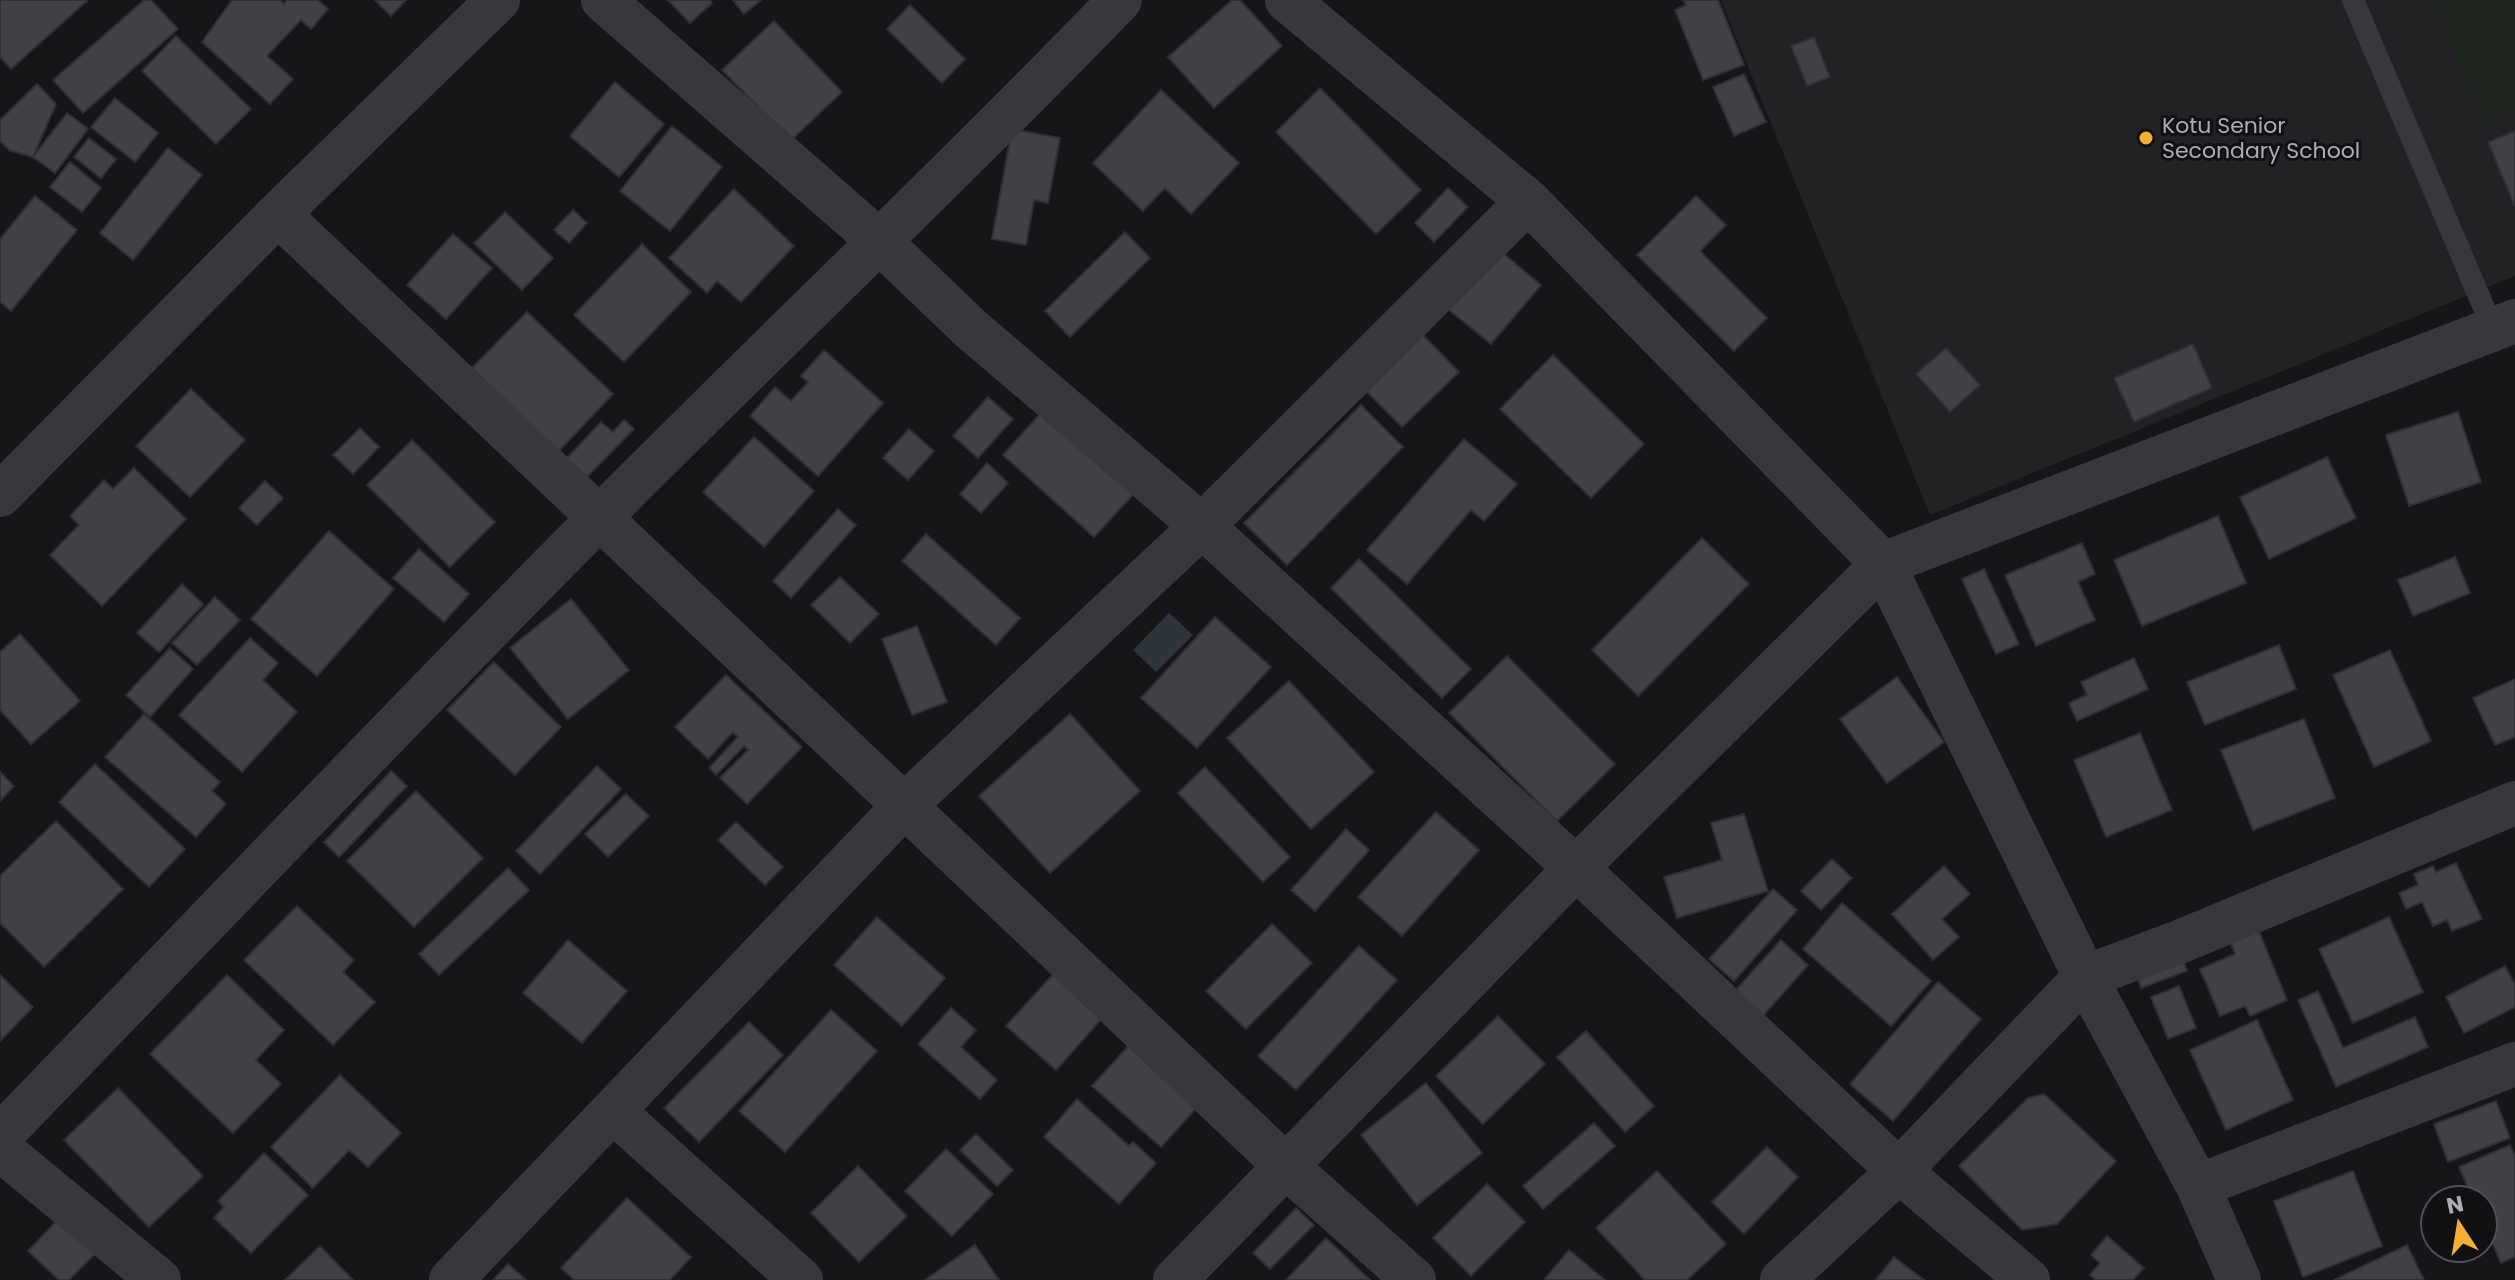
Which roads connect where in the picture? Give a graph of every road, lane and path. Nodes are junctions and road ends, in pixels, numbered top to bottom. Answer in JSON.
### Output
{"nodes":[{"id":1,"x":498,"y":0,"type":"edge"},
{"id":2,"x":603,"y":0,"type":"edge"},
{"id":3,"x":1120,"y":0,"type":"edge"},
{"id":4,"x":1287,"y":0,"type":"edge"},
{"id":5,"x":2353,"y":0,"type":"edge"},
{"id":6,"x":1528,"y":201,"type":"junction"},
{"id":7,"x":278,"y":214,"type":"junction"},
{"id":8,"x":878,"y":240,"type":"junction"},
{"id":9,"x":2504,"y":325,"type":"edge"},
{"id":10,"x":0,"y":495,"type":"edge"},
{"id":11,"x":600,"y":517,"type":"junction"},
{"id":12,"x":1202,"y":526,"type":"junction"},
{"id":13,"x":1883,"y":564,"type":"junction"},
{"id":14,"x":2515,"y":803,"type":"edge"},
{"id":15,"x":906,"y":804,"type":"junction"},
{"id":16,"x":1576,"y":868,"type":"junction"},
{"id":17,"x":2085,"y":977,"type":"junction"},
{"id":18,"x":2515,"y":1064,"type":"edge"},
{"id":19,"x":613,"y":1111,"type":"junction"},
{"id":20,"x":0,"y":1136,"type":"edge"},
{"id":21,"x":0,"y":1149,"type":"edge"},
{"id":22,"x":1288,"y":1168,"type":"junction"},
{"id":23,"x":1899,"y":1171,"type":"junction"},
{"id":24,"x":2198,"y":1186,"type":"junction"},
{"id":25,"x":134,"y":1272,"type":"edge"},
{"id":26,"x":451,"y":1280,"type":"edge"},
{"id":27,"x":801,"y":1280,"type":"edge"},
{"id":28,"x":1175,"y":1280,"type":"edge"},
{"id":29,"x":1414,"y":1280,"type":"edge"},
{"id":30,"x":1782,"y":1280,"type":"edge"},
{"id":31,"x":2028,"y":1280,"type":"edge"},
{"id":32,"x":2239,"y":1280,"type":"edge"}],
"edges":[{"from":1,"to":7,"type":"street"},
{"from":2,"to":8,"type":"street"},
{"from":3,"to":8,"type":"street"},
{"from":4,"to":6,"type":"street"},
{"from":5,"to":9,"type":"lane"},
{"from":6,"to":12,"type":"street"},
{"from":6,"to":13,"type":"street"},
{"from":7,"to":10,"type":"street"},
{"from":7,"to":11,"type":"street"},
{"from":8,"to":11,"type":"street"},
{"from":8,"to":12,"type":"street"},
{"from":9,"to":13,"type":"street"},
{"from":11,"to":15,"type":"street"},
{"from":11,"to":20,"type":"street"},
{"from":12,"to":15,"type":"street"},
{"from":12,"to":16,"type":"street"},
{"from":13,"to":16,"type":"street"},
{"from":13,"to":17,"type":"street"},
{"from":14,"to":17,"type":"street"},
{"from":15,"to":19,"type":"street"},
{"from":15,"to":22,"type":"street"},
{"from":16,"to":22,"type":"street"},
{"from":16,"to":23,"type":"street"},
{"from":17,"to":23,"type":"street"},
{"from":17,"to":24,"type":"street"},
{"from":18,"to":24,"type":"street"},
{"from":19,"to":26,"type":"street"},
{"from":19,"to":27,"type":"street"},
{"from":21,"to":25,"type":"street"},
{"from":22,"to":28,"type":"street"},
{"from":22,"to":29,"type":"street"},
{"from":23,"to":30,"type":"street"},
{"from":23,"to":31,"type":"street"},
{"from":24,"to":32,"type":"street"}]}
